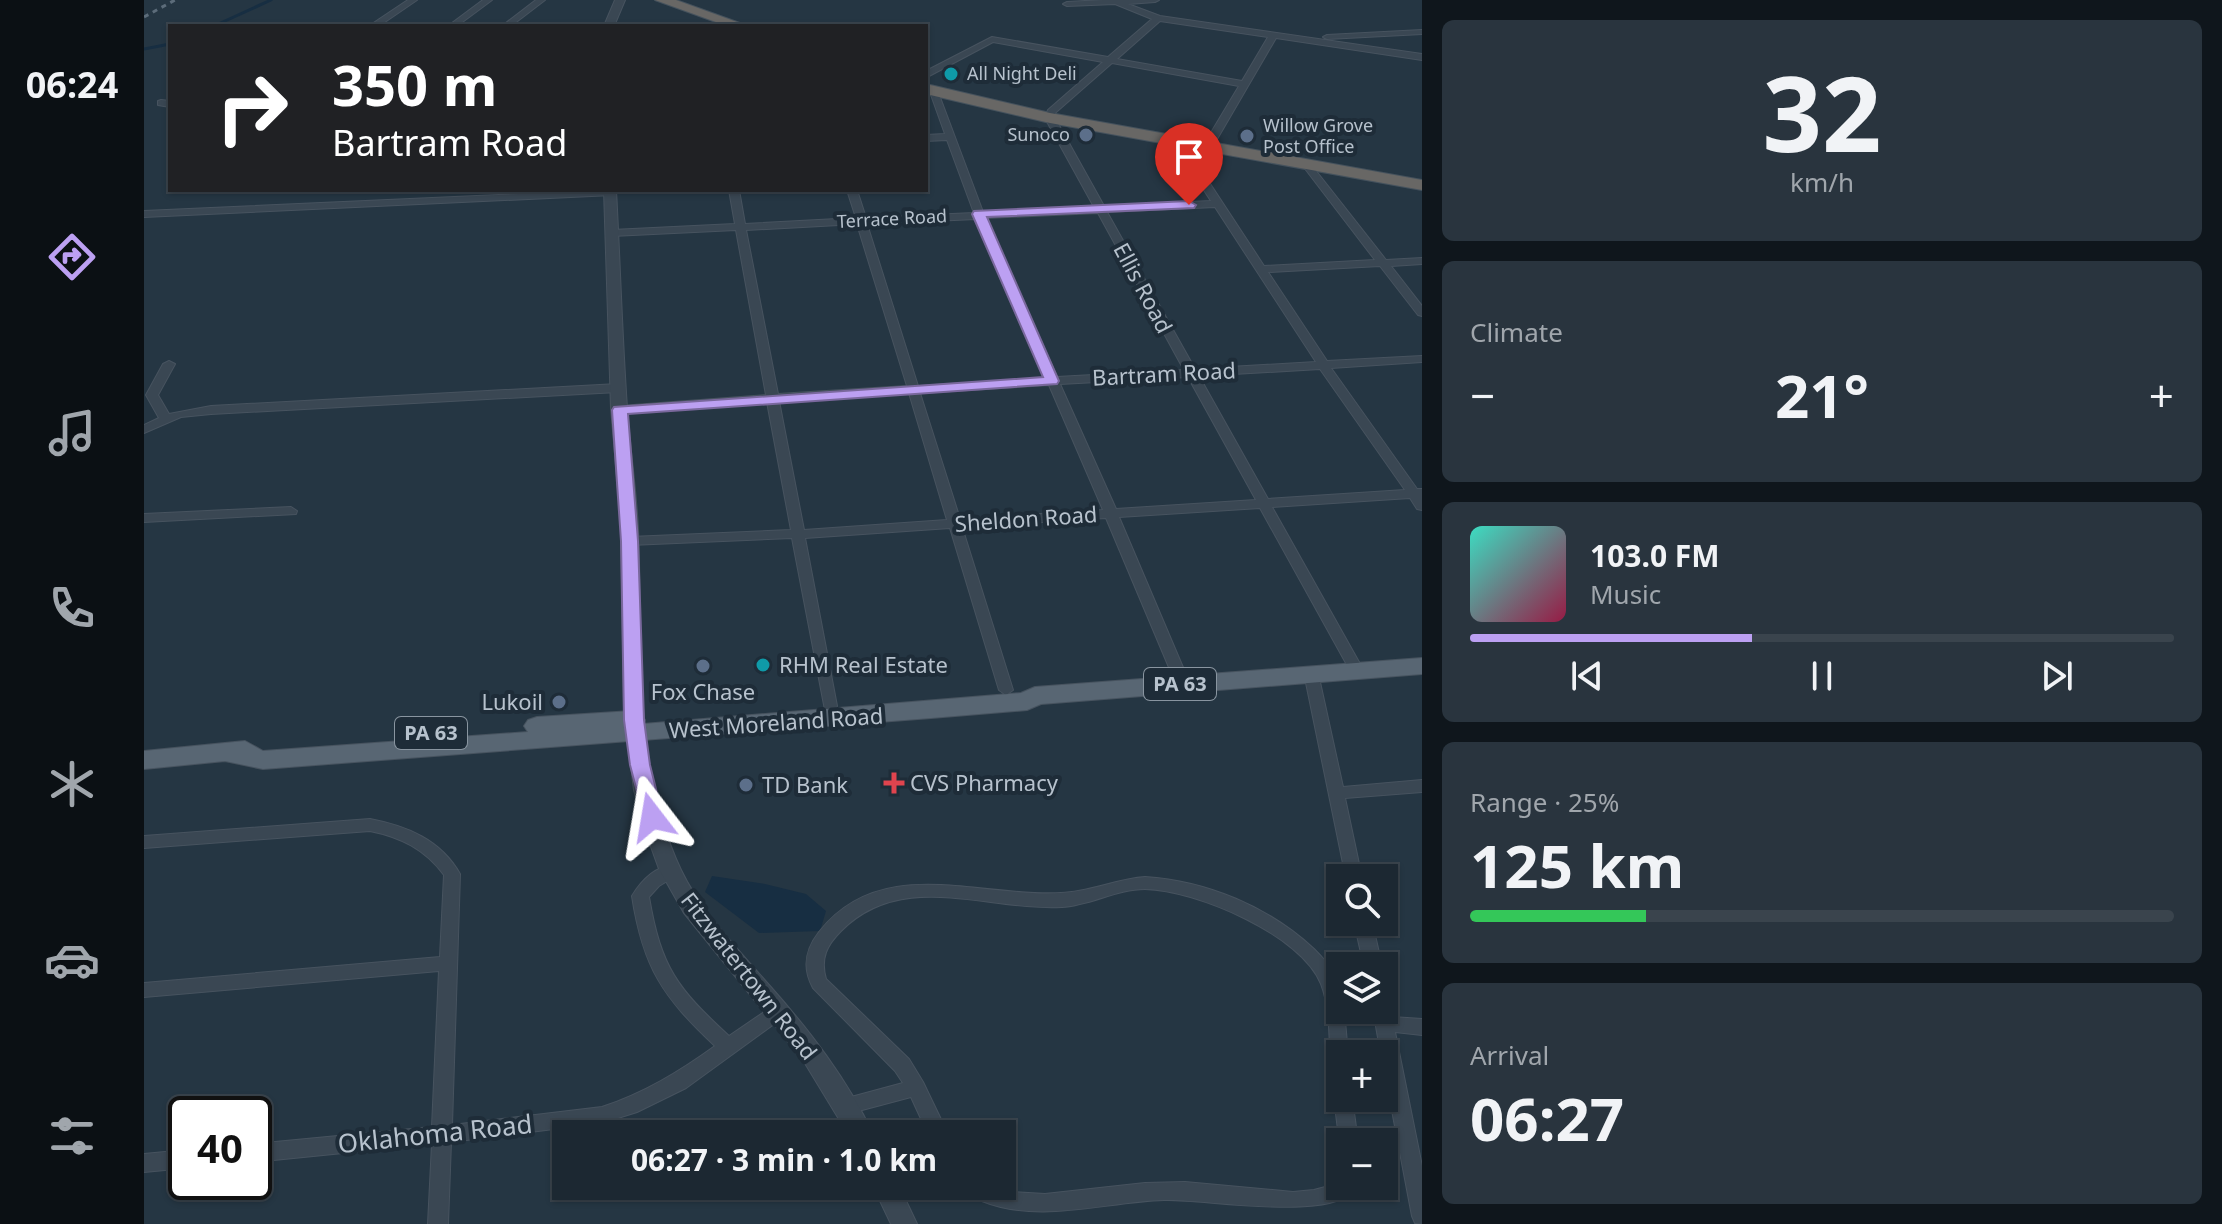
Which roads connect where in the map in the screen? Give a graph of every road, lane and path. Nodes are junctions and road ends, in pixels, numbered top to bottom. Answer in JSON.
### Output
{"nodes":[{"id":1,"x":413,"y":0,"type":"edge"},
{"id":2,"x":488,"y":0,"type":"edge"},
{"id":3,"x":541,"y":0,"type":"edge"},
{"id":4,"x":620,"y":0,"type":"edge"},
{"id":5,"x":645,"y":0,"type":"edge"},
{"id":6,"x":662,"y":0,"type":"edge"},
{"id":7,"x":1155,"y":0,"type":"edge"},
{"id":8,"x":1112,"y":1,"type":"edge"},
{"id":9,"x":1067,"y":4,"type":"dead end"},
{"id":10,"x":1158,"y":18,"type":"junction"},
{"id":11,"x":376,"y":24,"type":"edge"},
{"id":12,"x":455,"y":24,"type":"edge"},
{"id":13,"x":509,"y":24,"type":"edge"},
{"id":14,"x":610,"y":24,"type":"edge"},
{"id":15,"x":718,"y":24,"type":"edge"},
{"id":16,"x":735,"y":24,"type":"edge"},
{"id":17,"x":1422,"y":32,"type":"edge"},
{"id":18,"x":1273,"y":36,"type":"junction"},
{"id":19,"x":1293,"y":39,"type":"junction"},
{"id":20,"x":1422,"y":57,"type":"edge"},
{"id":21,"x":1109,"y":62,"type":"junction"},
{"id":22,"x":928,"y":73,"type":"edge"},
{"id":23,"x":1243,"y":84,"type":"junction"},
{"id":24,"x":930,"y":91,"type":"edge"},
{"id":25,"x":1050,"y":118,"type":"junction"},
{"id":26,"x":950,"y":137,"type":"junction"},
{"id":27,"x":928,"y":138,"type":"edge"},
{"id":28,"x":1177,"y":141,"type":"junction"},
{"id":29,"x":1208,"y":146,"type":"junction"},
{"id":30,"x":1306,"y":164,"type":"junction"},
{"id":31,"x":1422,"y":185,"type":"edge"},
{"id":32,"x":590,"y":192,"type":"edge"},
{"id":33,"x":610,"y":192,"type":"edge"},
{"id":34,"x":734,"y":192,"type":"edge"},
{"id":35,"x":853,"y":192,"type":"edge"},
{"id":36,"x":1219,"y":204,"type":"junction"},
{"id":37,"x":1101,"y":209,"type":"junction"},
{"id":38,"x":144,"y":214,"type":"edge"},
{"id":39,"x":979,"y":214,"type":"junction"},
{"id":40,"x":862,"y":220,"type":"junction"},
{"id":41,"x":741,"y":228,"type":"junction"},
{"id":42,"x":612,"y":233,"type":"junction"},
{"id":43,"x":1422,"y":261,"type":"edge"},
{"id":44,"x":1383,"y":263,"type":"junction"},
{"id":45,"x":1262,"y":269,"type":"junction"},
{"id":46,"x":1422,"y":313,"type":"edge"},
{"id":47,"x":1422,"y":359,"type":"edge"},
{"id":48,"x":1322,"y":363,"type":"junction"},
{"id":49,"x":169,"y":364,"type":"dead end"},
{"id":50,"x":1189,"y":374,"type":"junction"},
{"id":51,"x":1052,"y":381,"type":"junction"},
{"id":52,"x":618,"y":388,"type":"junction"},
{"id":53,"x":916,"y":389,"type":"junction"},
{"id":54,"x":771,"y":398,"type":"junction"},
{"id":55,"x":620,"y":410,"type":"junction"},
{"id":56,"x":165,"y":418,"type":"junction"},
{"id":57,"x":144,"y":429,"type":"edge"},
{"id":58,"x":1418,"y":493,"type":"edge"},
{"id":59,"x":1264,"y":504,"type":"junction"},
{"id":60,"x":1422,"y":506,"type":"edge"},
{"id":61,"x":291,"y":511,"type":"dead end"},
{"id":62,"x":1111,"y":513,"type":"junction"},
{"id":63,"x":144,"y":518,"type":"edge"},
{"id":64,"x":956,"y":524,"type":"junction"},
{"id":65,"x":800,"y":534,"type":"junction"},
{"id":66,"x":630,"y":541,"type":"junction"},
{"id":67,"x":1422,"y":666,"type":"edge"},
{"id":68,"x":1357,"y":671,"type":"junction"},
{"id":69,"x":1311,"y":673,"type":"junction"},
{"id":70,"x":1183,"y":684,"type":"junction"},
{"id":71,"x":1006,"y":690,"type":"junction"},
{"id":72,"x":1035,"y":696,"type":"junction"},
{"id":73,"x":830,"y":706,"type":"junction"},
{"id":74,"x":636,"y":727,"type":"junction"},
{"id":75,"x":144,"y":760,"type":"edge"},
{"id":76,"x":1422,"y":786,"type":"edge"},
{"id":77,"x":1335,"y":793,"type":"junction"},
{"id":78,"x":144,"y":842,"type":"edge"},
{"id":79,"x":1351,"y":864,"type":"edge"},
{"id":80,"x":671,"y":871,"type":"junction"},
{"id":81,"x":449,"y":963,"type":"junction"},
{"id":82,"x":144,"y":990,"type":"edge"},
{"id":83,"x":779,"y":1011,"type":"junction"},
{"id":84,"x":1398,"y":1021,"type":"edge"},
{"id":85,"x":1385,"y":1024,"type":"edge"},
{"id":86,"x":1422,"y":1027,"type":"edge"},
{"id":87,"x":1337,"y":1040,"type":"edge"},
{"id":88,"x":728,"y":1047,"type":"junction"},
{"id":89,"x":916,"y":1088,"type":"junction"},
{"id":90,"x":847,"y":1106,"type":"junction"},
{"id":91,"x":854,"y":1120,"type":"edge"},
{"id":92,"x":931,"y":1120,"type":"edge"},
{"id":93,"x":444,"y":1134,"type":"junction"},
{"id":94,"x":272,"y":1151,"type":"edge"},
{"id":95,"x":168,"y":1161,"type":"edge"},
{"id":96,"x":144,"y":1163,"type":"edge"},
{"id":97,"x":1326,"y":1197,"type":"edge"},
{"id":98,"x":893,"y":1200,"type":"edge"},
{"id":99,"x":1006,"y":1200,"type":"edge"},
{"id":100,"x":1422,"y":1216,"type":"edge"},
{"id":101,"x":438,"y":1224,"type":"edge"},
{"id":102,"x":904,"y":1224,"type":"edge"}],
"edges":[{"from":1,"to":11,"type":"street"},
{"from":2,"to":12,"type":"street"},
{"from":3,"to":13,"type":"street"},
{"from":4,"to":14,"type":"street"},
{"from":5,"to":15,"type":"highway"},
{"from":6,"to":16,"type":"highway"},
{"from":7,"to":8,"type":"street"},
{"from":8,"to":9,"type":"street"},
{"from":8,"to":10,"type":"street"},
{"from":10,"to":18,"type":"street"},
{"from":10,"to":21,"type":"street"},
{"from":17,"to":19,"type":"street"},
{"from":18,"to":19,"type":"street"},
{"from":18,"to":23,"type":"street"},
{"from":19,"to":20,"type":"street"},
{"from":21,"to":22,"type":"street"},
{"from":21,"to":23,"type":"street"},
{"from":21,"to":25,"type":"street"},
{"from":23,"to":29,"type":"street"},
{"from":24,"to":25,"type":"highway"},
{"from":24,"to":26,"type":"street"},
{"from":25,"to":28,"type":"highway"},
{"from":25,"to":37,"type":"street","name":"Ellis Road"},
{"from":26,"to":27,"type":"street"},
{"from":26,"to":39,"type":"street"},
{"from":28,"to":29,"type":"highway"},
{"from":28,"to":36,"type":"street"},
{"from":29,"to":30,"type":"highway"},
{"from":30,"to":31,"type":"highway"},
{"from":30,"to":44,"type":"street"},
{"from":32,"to":38,"type":"street"},
{"from":33,"to":42,"type":"street","name":"Fitzwatertown Road"},
{"from":34,"to":41,"type":"street"},
{"from":35,"to":40,"type":"street"},
{"from":36,"to":37,"type":"street","name":"Terrace Road"},
{"from":36,"to":45,"type":"street"},
{"from":37,"to":39,"type":"street","name":"Terrace Road"},
{"from":37,"to":50,"type":"street","name":"Ellis Road"},
{"from":39,"to":40,"type":"street","name":"Terrace Road"},
{"from":39,"to":51,"type":"street"},
{"from":40,"to":41,"type":"street","name":"Terrace Road"},
{"from":40,"to":53,"type":"street"},
{"from":41,"to":42,"type":"street","name":"Terrace Road"},
{"from":41,"to":54,"type":"street"},
{"from":42,"to":52,"type":"street","name":"Fitzwatertown Road"},
{"from":43,"to":44,"type":"street"},
{"from":44,"to":45,"type":"street"},
{"from":44,"to":46,"type":"street"},
{"from":45,"to":48,"type":"street"},
{"from":47,"to":48,"type":"street","name":"Bartram Road"},
{"from":48,"to":50,"type":"street","name":"Bartram Road"},
{"from":48,"to":58,"type":"street"},
{"from":49,"to":56,"type":"street"},
{"from":50,"to":51,"type":"street","name":"Bartram Road"},
{"from":50,"to":59,"type":"street","name":"Ellis Road"},
{"from":51,"to":53,"type":"street","name":"Bartram Road"},
{"from":51,"to":62,"type":"street"},
{"from":52,"to":55,"type":"street","name":"Fitzwatertown Road"},
{"from":52,"to":56,"type":"street"},
{"from":53,"to":54,"type":"street","name":"Bartram Road"},
{"from":53,"to":64,"type":"street"},
{"from":54,"to":55,"type":"street","name":"Bartram Road"},
{"from":54,"to":65,"type":"street"},
{"from":55,"to":66,"type":"street","name":"Fitzwatertown Road"},
{"from":56,"to":57,"type":"street"},
{"from":58,"to":59,"type":"street","name":"Sheldon Road"},
{"from":58,"to":60,"type":"street"},
{"from":59,"to":62,"type":"street","name":"Sheldon Road"},
{"from":59,"to":68,"type":"street","name":"Ellis Road"},
{"from":61,"to":63,"type":"street"},
{"from":62,"to":64,"type":"street","name":"Sheldon Road"},
{"from":62,"to":70,"type":"street"},
{"from":64,"to":65,"type":"street","name":"Sheldon Road"},
{"from":64,"to":71,"type":"street"},
{"from":65,"to":66,"type":"street","name":"Sheldon Road"},
{"from":65,"to":73,"type":"street"},
{"from":66,"to":74,"type":"street","name":"Fitzwatertown Road"},
{"from":67,"to":68,"type":"main road","name":"West Moreland Road","number":"PA 63"},
{"from":68,"to":69,"type":"main road","name":"West Moreland Road","number":"PA 63"},
{"from":69,"to":70,"type":"main road","name":"West Moreland Road","number":"PA 63"},
{"from":69,"to":77,"type":"street"},
{"from":70,"to":72,"type":"main road","name":"West Moreland Road","number":"PA 63"},
{"from":71,"to":72,"type":"main road","name":"West Moreland Road","number":"PA 63"},
{"from":71,"to":73,"type":"main road","name":"West Moreland Road","number":"PA 63"},
{"from":72,"to":74,"type":"main road","name":"West Moreland Road","number":"PA 63"},
{"from":73,"to":74,"type":"main road","name":"West Moreland Road","number":"PA 63"},
{"from":74,"to":75,"type":"main road","name":"West Moreland Road","number":"PA 63"},
{"from":74,"to":80,"type":"street","name":"Fitzwatertown Road"},
{"from":76,"to":77,"type":"street"},
{"from":77,"to":79,"type":"street"},
{"from":78,"to":81,"type":"street"},
{"from":80,"to":83,"type":"street","name":"Fitzwatertown Road"},
{"from":80,"to":88,"type":"street"},
{"from":81,"to":82,"type":"street"},
{"from":81,"to":93,"type":"street"},
{"from":83,"to":88,"type":"street","name":"Oklahoma Road"},
{"from":83,"to":90,"type":"street","name":"Fitzwatertown Road"},
{"from":84,"to":86,"type":"street"},
{"from":85,"to":100,"type":"street"},
{"from":87,"to":89,"type":"street"},
{"from":88,"to":93,"type":"street","name":"Oklahoma Road"},
{"from":89,"to":90,"type":"street"},
{"from":89,"to":92,"type":"street"},
{"from":90,"to":91,"type":"street","name":"Fitzwatertown Road"},
{"from":93,"to":94,"type":"street","name":"Oklahoma Road"},
{"from":93,"to":101,"type":"street"},
{"from":95,"to":96,"type":"street"},
{"from":97,"to":99,"type":"street"},
{"from":98,"to":102,"type":"street"}]}
